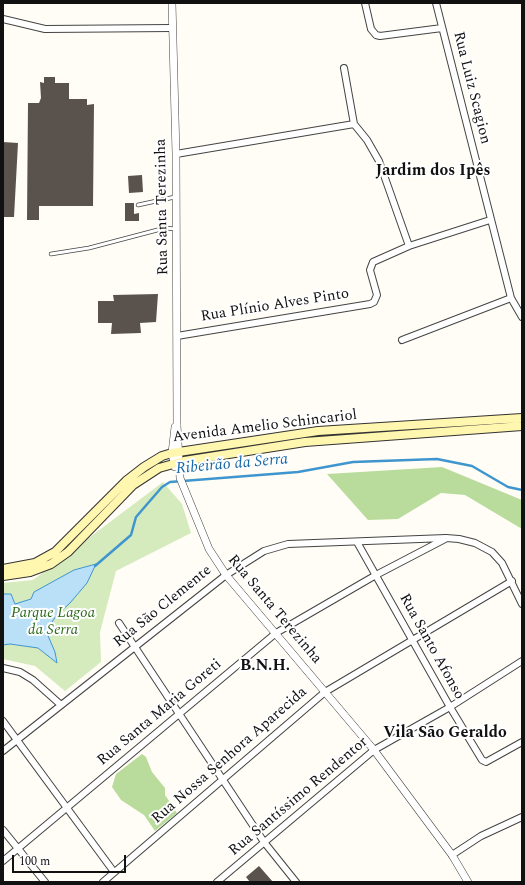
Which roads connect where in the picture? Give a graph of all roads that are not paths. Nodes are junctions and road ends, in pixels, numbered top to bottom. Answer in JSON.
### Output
{"nodes":[{"id":1,"x":172,"y":3,"type":"edge"},
{"id":2,"x":365,"y":3,"type":"edge"},
{"id":3,"x":436,"y":3,"type":"edge"},
{"id":4,"x":3,"y":19,"type":"edge"},
{"id":5,"x":172,"y":28,"type":"junction"},
{"id":6,"x":442,"y":28,"type":"junction"},
{"id":7,"x":344,"y":68,"type":"dead end"},
{"id":8,"x":354,"y":124,"type":"junction"},
{"id":9,"x":176,"y":154,"type":"junction"},
{"id":10,"x":176,"y":197,"type":"junction"},
{"id":11,"x":138,"y":204,"type":"dead end"},
{"id":12,"x":490,"y":220,"type":"junction"},
{"id":13,"x":176,"y":229,"type":"junction"},
{"id":14,"x":408,"y":246,"type":"junction"},
{"id":15,"x":51,"y":254,"type":"dead end"},
{"id":16,"x":511,"y":298,"type":"junction"},
{"id":17,"x":522,"y":317,"type":"edge"},
{"id":18,"x":177,"y":336,"type":"junction"},
{"id":19,"x":402,"y":340,"type":"dead end"},
{"id":20,"x":522,"y":418,"type":"edge"},
{"id":21,"x":522,"y":426,"type":"edge"},
{"id":22,"x":175,"y":452,"type":"junction"},
{"id":23,"x":176,"y":463,"type":"junction"},
{"id":24,"x":446,"y":538,"type":"junction"},
{"id":25,"x":357,"y":542,"type":"junction"},
{"id":26,"x":3,"y":569,"type":"edge"},
{"id":27,"x":226,"y":574,"type":"junction"},
{"id":28,"x":376,"y":575,"type":"junction"},
{"id":29,"x":3,"y":576,"type":"edge"},
{"id":30,"x":512,"y":581,"type":"junction"},
{"id":31,"x":522,"y":604,"type":"edge"},
{"id":32,"x":119,"y":623,"type":"dead end"},
{"id":33,"x":276,"y":633,"type":"junction"},
{"id":34,"x":413,"y":641,"type":"junction"},
{"id":35,"x":135,"y":647,"type":"junction"},
{"id":36,"x":522,"y":661,"type":"edge"},
{"id":37,"x":3,"y":668,"type":"edge"},
{"id":38,"x":325,"y":692,"type":"junction"},
{"id":39,"x":61,"y":705,"type":"junction"},
{"id":40,"x":450,"y":707,"type":"junction"},
{"id":41,"x":179,"y":714,"type":"junction"},
{"id":42,"x":3,"y":721,"type":"edge"},
{"id":43,"x":17,"y":740,"type":"junction"},
{"id":44,"x":522,"y":742,"type":"edge"},
{"id":45,"x":374,"y":750,"type":"junction"},
{"id":46,"x":3,"y":751,"type":"edge"},
{"id":47,"x":222,"y":780,"type":"junction"},
{"id":48,"x":67,"y":809,"type":"junction"},
{"id":49,"x":522,"y":817,"type":"edge"},
{"id":50,"x":3,"y":830,"type":"edge"},
{"id":51,"x":264,"y":842,"type":"junction"},
{"id":52,"x":18,"y":848,"type":"junction"},
{"id":53,"x":452,"y":855,"type":"junction"},
{"id":54,"x":3,"y":860,"type":"edge"},
{"id":55,"x":114,"y":872,"type":"junction"},
{"id":56,"x":45,"y":882,"type":"edge"},
{"id":57,"x":103,"y":882,"type":"edge"},
{"id":58,"x":217,"y":882,"type":"edge"},
{"id":59,"x":296,"y":882,"type":"edge"},
{"id":60,"x":468,"y":882,"type":"edge"}],
"edges":[{"from":1,"to":5,"type":"street","name":"Rua Santa Terezinha"},
{"from":2,"to":6,"type":"street"},
{"from":3,"to":6,"type":"street","name":"Rua Luiz Scagion"},
{"from":4,"to":5,"type":"street"},
{"from":5,"to":9,"type":"street","name":"Rua Santa Terezinha"},
{"from":6,"to":12,"type":"street","name":"Rua Luiz Scagion"},
{"from":7,"to":8,"type":"street"},
{"from":8,"to":9,"type":"street"},
{"from":8,"to":14,"type":"street"},
{"from":9,"to":10,"type":"street","name":"Rua Santa Terezinha"},
{"from":10,"to":11,"type":"lane"},
{"from":10,"to":13,"type":"street","name":"Rua Santa Terezinha"},
{"from":12,"to":14,"type":"street"},
{"from":12,"to":16,"type":"street","name":"Rua Luiz Scagion"},
{"from":13,"to":15,"type":"lane"},
{"from":13,"to":18,"type":"street","name":"Rua Santa Terezinha"},
{"from":14,"to":18,"type":"street","name":"Rua Plínio Alves Pinto"},
{"from":16,"to":17,"type":"street","name":"Rua Luiz Scagion"},
{"from":16,"to":19,"type":"street"},
{"from":18,"to":22,"type":"street","name":"Rua Santa Terezinha"},
{"from":20,"to":22,"type":"main road","name":"Avenida Amelio Schincariol"},
{"from":21,"to":23,"type":"main road","name":"Avenida Amelio Schincariol"},
{"from":22,"to":23,"type":"street","name":"Rua Santa Terezinha"},
{"from":22,"to":26,"type":"main road","name":"Avenida Amelio Schincariol"},
{"from":23,"to":27,"type":"street","name":"Rua Santa Terezinha"},
{"from":23,"to":29,"type":"main road","name":"Avenida Amelio Schincariol"},
{"from":24,"to":25,"type":"street","name":"Rua São Clemente"},
{"from":24,"to":28,"type":"street","name":"Rua Santa Maria Goreti"},
{"from":24,"to":30,"type":"street","name":"Rua São Clemente"},
{"from":25,"to":27,"type":"street","name":"Rua São Clemente"},
{"from":25,"to":28,"type":"street","name":"Rua Santo Afonso"},
{"from":27,"to":33,"type":"street","name":"Rua Santa Terezinha"},
{"from":27,"to":35,"type":"street","name":"Rua São Clemente"},
{"from":28,"to":33,"type":"street","name":"Rua Santa Maria Goreti"},
{"from":28,"to":34,"type":"street","name":"Rua Santo Afonso"},
{"from":30,"to":31,"type":"street","name":"Rua São Clemente"},
{"from":30,"to":34,"type":"street","name":"Rua Nossa Senhora Aparecida"},
{"from":32,"to":35,"type":"street"},
{"from":33,"to":38,"type":"street","name":"Rua Santa Terezinha"},
{"from":33,"to":41,"type":"street","name":"Rua Santa Maria Goreti"},
{"from":34,"to":38,"type":"street","name":"Rua Nossa Senhora Aparecida"},
{"from":34,"to":40,"type":"street","name":"Rua Santo Afonso"},
{"from":35,"to":39,"type":"street","name":"Rua São Clemente"},
{"from":35,"to":41,"type":"street"},
{"from":36,"to":40,"type":"street","name":"Rua Santíssimo Rendentor"},
{"from":37,"to":39,"type":"street"},
{"from":38,"to":45,"type":"street","name":"Rua Santa Terezinha"},
{"from":38,"to":47,"type":"street","name":"Rua Nossa Senhora Aparecida"},
{"from":39,"to":43,"type":"street","name":"Rua São Clemente"},
{"from":40,"to":44,"type":"street","name":"Rua Santo Afonso"},
{"from":40,"to":45,"type":"street","name":"Rua Santíssimo Rendentor"},
{"from":41,"to":47,"type":"street"},
{"from":41,"to":48,"type":"street","name":"Rua Santa Maria Goreti"},
{"from":42,"to":43,"type":"street"},
{"from":43,"to":46,"type":"street","name":"Rua São Clemente"},
{"from":43,"to":48,"type":"street"},
{"from":45,"to":51,"type":"street","name":"Rua Santíssimo Rendentor"},
{"from":45,"to":53,"type":"street","name":"Rua Santa Terezinha"},
{"from":47,"to":51,"type":"street"},
{"from":47,"to":55,"type":"street","name":"Rua Nossa Senhora Aparecida"},
{"from":48,"to":52,"type":"street","name":"Rua Santa Maria Goreti"},
{"from":48,"to":55,"type":"street"},
{"from":49,"to":53,"type":"street"},
{"from":50,"to":52,"type":"street"},
{"from":51,"to":58,"type":"street","name":"Rua Santíssimo Rendentor"},
{"from":51,"to":59,"type":"street"},
{"from":52,"to":54,"type":"street","name":"Rua Santa Maria Goreti"},
{"from":52,"to":56,"type":"street"},
{"from":53,"to":60,"type":"street","name":"Rua Santa Terezinha"},
{"from":55,"to":57,"type":"street","name":"Rua Nossa Senhora Aparecida"}]}
